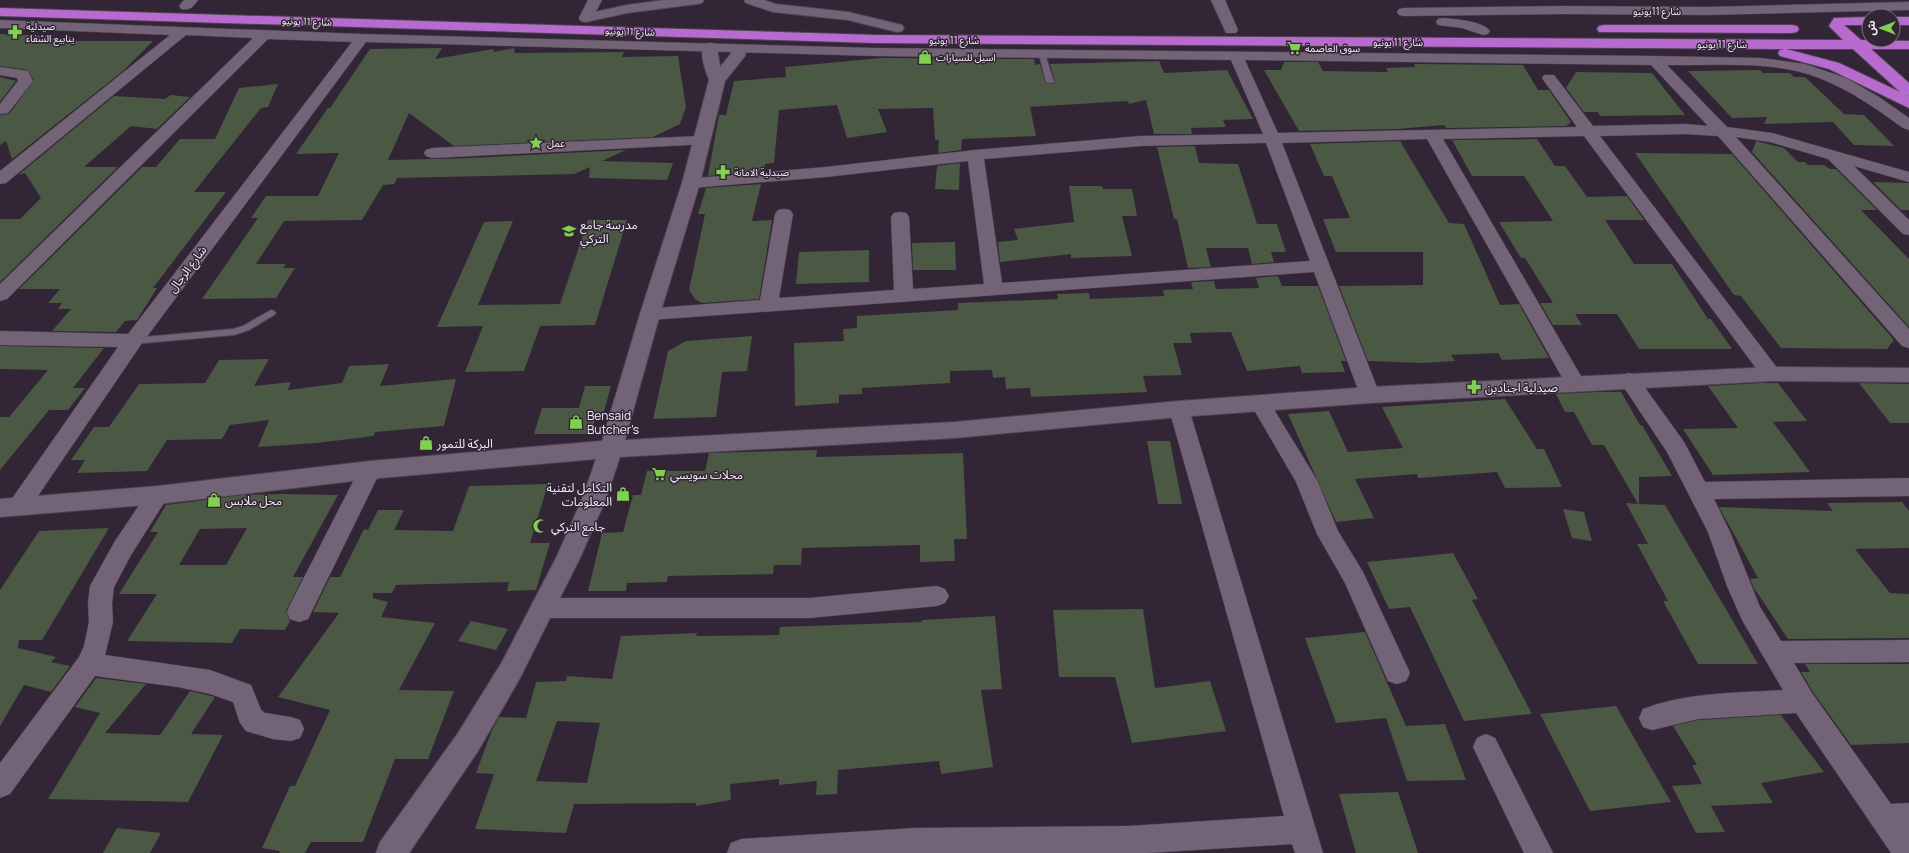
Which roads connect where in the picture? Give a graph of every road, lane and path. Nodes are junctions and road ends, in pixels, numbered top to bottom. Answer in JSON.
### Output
{"nodes":[{"id":1,"x":13,"y":0,"type":"edge"},
{"id":2,"x":595,"y":0,"type":"edge"},
{"id":3,"x":697,"y":0,"type":"edge"},
{"id":4,"x":751,"y":0,"type":"edge"},
{"id":5,"x":1218,"y":0,"type":"edge"},
{"id":6,"x":1396,"y":0,"type":"edge"},
{"id":7,"x":1555,"y":0,"type":"edge"},
{"id":8,"x":1692,"y":0,"type":"edge"},
{"id":9,"x":188,"y":3,"type":"edge"},
{"id":10,"x":1909,"y":6,"type":"edge"},
{"id":11,"x":1564,"y":10,"type":"junction"},
{"id":12,"x":1706,"y":11,"type":"junction"},
{"id":13,"x":0,"y":12,"type":"edge"},
{"id":14,"x":1404,"y":12,"type":"junction"},
{"id":15,"x":586,"y":18,"type":"junction"},
{"id":16,"x":1861,"y":20,"type":"edge"},
{"id":17,"x":0,"y":24,"type":"edge"},
{"id":18,"x":897,"y":28,"type":"junction"},
{"id":19,"x":1809,"y":29,"type":"dead end"},
{"id":20,"x":1824,"y":29,"type":"dead end"},
{"id":21,"x":1231,"y":30,"type":"junction"},
{"id":22,"x":1839,"y":30,"type":"junction"},
{"id":23,"x":1861,"y":30,"type":"edge"},
{"id":24,"x":183,"y":31,"type":"junction"},
{"id":25,"x":1482,"y":31,"type":"junction"},
{"id":26,"x":265,"y":34,"type":"junction"},
{"id":27,"x":362,"y":38,"type":"junction"},
{"id":28,"x":1435,"y":43,"type":"junction"},
{"id":29,"x":1708,"y":44,"type":"junction"},
{"id":30,"x":1855,"y":44,"type":"junction"},
{"id":31,"x":1909,"y":45,"type":"edge"},
{"id":32,"x":710,"y":47,"type":"junction"},
{"id":33,"x":739,"y":48,"type":"junction"},
{"id":34,"x":1042,"y":54,"type":"junction"},
{"id":35,"x":1236,"y":56,"type":"junction"},
{"id":36,"x":1387,"y":57,"type":"junction"},
{"id":37,"x":1654,"y":60,"type":"junction"},
{"id":38,"x":0,"y":71,"type":"edge"},
{"id":39,"x":1549,"y":78,"type":"dead end"},
{"id":40,"x":716,"y":80,"type":"junction"},
{"id":41,"x":1050,"y":82,"type":"dead end"},
{"id":42,"x":1909,"y":91,"type":"edge"},
{"id":43,"x":1909,"y":103,"type":"edge"},
{"id":44,"x":3,"y":110,"type":"dead end"},
{"id":45,"x":1909,"y":125,"type":"edge"},
{"id":46,"x":1589,"y":130,"type":"junction"},
{"id":47,"x":1721,"y":130,"type":"junction"},
{"id":48,"x":1432,"y":134,"type":"junction"},
{"id":49,"x":1272,"y":137,"type":"junction"},
{"id":50,"x":702,"y":141,"type":"junction"},
{"id":51,"x":432,"y":153,"type":"dead end"},
{"id":52,"x":975,"y":155,"type":"junction"},
{"id":53,"x":1833,"y":155,"type":"junction"},
{"id":54,"x":1909,"y":178,"type":"edge"},
{"id":55,"x":0,"y":179,"type":"edge"},
{"id":56,"x":691,"y":183,"type":"junction"},
{"id":57,"x":784,"y":214,"type":"dead end"},
{"id":58,"x":900,"y":217,"type":"dead end"},
{"id":59,"x":1909,"y":230,"type":"edge"},
{"id":60,"x":1321,"y":266,"type":"junction"},
{"id":61,"x":994,"y":289,"type":"junction"},
{"id":62,"x":0,"y":295,"type":"edge"},
{"id":63,"x":904,"y":295,"type":"junction"},
{"id":64,"x":769,"y":305,"type":"junction"},
{"id":65,"x":272,"y":313,"type":"dead end"},
{"id":66,"x":650,"y":314,"type":"junction"},
{"id":67,"x":0,"y":338,"type":"edge"},
{"id":68,"x":133,"y":341,"type":"junction"},
{"id":69,"x":1909,"y":341,"type":"edge"},
{"id":70,"x":1771,"y":374,"type":"junction"},
{"id":71,"x":1909,"y":375,"type":"edge"},
{"id":72,"x":1629,"y":380,"type":"junction"},
{"id":73,"x":1575,"y":383,"type":"junction"},
{"id":74,"x":1370,"y":395,"type":"junction"},
{"id":75,"x":1260,"y":403,"type":"junction"},
{"id":76,"x":1179,"y":409,"type":"junction"},
{"id":77,"x":611,"y":449,"type":"junction"},
{"id":78,"x":370,"y":470,"type":"junction"},
{"id":79,"x":1909,"y":487,"type":"edge"},
{"id":80,"x":1698,"y":491,"type":"junction"},
{"id":81,"x":158,"y":495,"type":"junction"},
{"id":82,"x":10,"y":507,"type":"edge"},
{"id":83,"x":937,"y":596,"type":"dead end"},
{"id":84,"x":543,"y":608,"type":"junction"},
{"id":85,"x":298,"y":612,"type":"dead end"},
{"id":86,"x":1909,"y":651,"type":"edge"},
{"id":87,"x":1775,"y":652,"type":"junction"},
{"id":88,"x":89,"y":664,"type":"junction"},
{"id":89,"x":1396,"y":673,"type":"dead end"},
{"id":90,"x":1803,"y":701,"type":"junction"},
{"id":91,"x":1652,"y":718,"type":"dead end"},
{"id":92,"x":291,"y":729,"type":"dead end"},
{"id":93,"x":1486,"y":747,"type":"dead end"},
{"id":94,"x":0,"y":785,"type":"edge"},
{"id":95,"x":1896,"y":817,"type":"edge"},
{"id":96,"x":1305,"y":841,"type":"edge"},
{"id":97,"x":916,"y":847,"type":"edge"},
{"id":98,"x":391,"y":853,"type":"edge"},
{"id":99,"x":398,"y":853,"type":"edge"},
{"id":100,"x":741,"y":853,"type":"edge"},
{"id":101,"x":1539,"y":853,"type":"edge"},
{"id":102,"x":1908,"y":853,"type":"edge"}],
"edges":[{"from":1,"to":9,"type":"highway","name":"شارع 11 يونيو"},
{"from":2,"to":15,"type":"street"},
{"from":3,"to":15,"type":"main road"},
{"from":4,"to":18,"type":"main road"},
{"from":5,"to":21,"type":"street"},
{"from":6,"to":14,"type":"street"},
{"from":7,"to":11,"type":"street"},
{"from":8,"to":12,"type":"street"},
{"from":9,"to":15,"type":"highway","name":"شارع 11 يونيو"},
{"from":10,"to":12,"type":"street","name":"شارع 11يونيو"},
{"from":11,"to":12,"type":"street","name":"شارع 11يونيو"},
{"from":11,"to":14,"type":"street","name":"شارع 11يونيو"},
{"from":13,"to":28,"type":"highway","name":"شارع 11 يونيو"},
{"from":14,"to":25,"type":"street"},
{"from":15,"to":18,"type":"highway","name":"شارع 11 يونيو"},
{"from":16,"to":22,"type":"highway"},
{"from":17,"to":24,"type":"street"},
{"from":18,"to":21,"type":"highway","name":"شارع 11 يونيو"},
{"from":19,"to":25,"type":"highway","name":"شارع 11 يونيو"},
{"from":20,"to":22,"type":"highway"},
{"from":21,"to":25,"type":"highway","name":"شارع 11 يونيو"},
{"from":22,"to":23,"type":"highway"},
{"from":22,"to":30,"type":"highway"},
{"from":24,"to":26,"type":"street"},
{"from":24,"to":55,"type":"street"},
{"from":26,"to":27,"type":"street"},
{"from":26,"to":62,"type":"street"},
{"from":27,"to":32,"type":"street"},
{"from":27,"to":68,"type":"street","name":"شارع الرجال"},
{"from":28,"to":29,"type":"highway","name":"شارع 11 يونيو"},
{"from":28,"to":36,"type":"highway"},
{"from":29,"to":30,"type":"highway","name":"شارع 11 يونيو"},
{"from":29,"to":43,"type":"highway"},
{"from":30,"to":31,"type":"highway","name":"شارع 11 يونيو"},
{"from":30,"to":42,"type":"highway"},
{"from":32,"to":33,"type":"street"},
{"from":32,"to":40,"type":"main road"},
{"from":33,"to":34,"type":"street"},
{"from":33,"to":40,"type":"main road"},
{"from":34,"to":35,"type":"street"},
{"from":34,"to":41,"type":"lane"},
{"from":35,"to":36,"type":"street"},
{"from":35,"to":49,"type":"street"},
{"from":36,"to":37,"type":"street"},
{"from":37,"to":45,"type":"street"},
{"from":37,"to":47,"type":"street"},
{"from":38,"to":44,"type":"street"},
{"from":39,"to":46,"type":"street"},
{"from":40,"to":50,"type":"main road"},
{"from":46,"to":47,"type":"street"},
{"from":46,"to":48,"type":"street"},
{"from":46,"to":70,"type":"street"},
{"from":47,"to":53,"type":"street"},
{"from":47,"to":69,"type":"street"},
{"from":48,"to":49,"type":"street"},
{"from":48,"to":73,"type":"street"},
{"from":49,"to":52,"type":"street"},
{"from":49,"to":60,"type":"street"},
{"from":50,"to":51,"type":"street"},
{"from":50,"to":56,"type":"main road"},
{"from":52,"to":56,"type":"street"},
{"from":52,"to":61,"type":"street"},
{"from":53,"to":54,"type":"street"},
{"from":53,"to":59,"type":"street"},
{"from":56,"to":66,"type":"main road"},
{"from":57,"to":64,"type":"street"},
{"from":58,"to":63,"type":"street"},
{"from":60,"to":61,"type":"street"},
{"from":60,"to":74,"type":"street"},
{"from":61,"to":63,"type":"street"},
{"from":63,"to":64,"type":"street"},
{"from":64,"to":66,"type":"street"},
{"from":65,"to":68,"type":"lane"},
{"from":66,"to":77,"type":"main road"},
{"from":67,"to":68,"type":"street"},
{"from":68,"to":82,"type":"street","name":"شارع الرجال"},
{"from":70,"to":71,"type":"main road"},
{"from":70,"to":72,"type":"main road"},
{"from":72,"to":73,"type":"main road"},
{"from":72,"to":80,"type":"street"},
{"from":73,"to":74,"type":"main road"},
{"from":74,"to":75,"type":"main road"},
{"from":75,"to":76,"type":"main road"},
{"from":75,"to":89,"type":"street"},
{"from":76,"to":77,"type":"main road"},
{"from":76,"to":96,"type":"street"},
{"from":77,"to":78,"type":"main road"},
{"from":77,"to":84,"type":"main road"},
{"from":78,"to":81,"type":"main road"},
{"from":78,"to":85,"type":"street"},
{"from":79,"to":80,"type":"street"},
{"from":80,"to":87,"type":"street"},
{"from":81,"to":82,"type":"main road"},
{"from":81,"to":88,"type":"street"},
{"from":83,"to":84,"type":"street"},
{"from":84,"to":98,"type":"main road"},
{"from":86,"to":87,"type":"street"},
{"from":87,"to":90,"type":"street"},
{"from":88,"to":92,"type":"street"},
{"from":88,"to":94,"type":"street"},
{"from":90,"to":91,"type":"street"},
{"from":90,"to":95,"type":"street"},
{"from":93,"to":101,"type":"street"},
{"from":95,"to":102,"type":"street"},
{"from":96,"to":97,"type":"street"},
{"from":97,"to":100,"type":"street"},
{"from":98,"to":99,"type":"street"}]}
